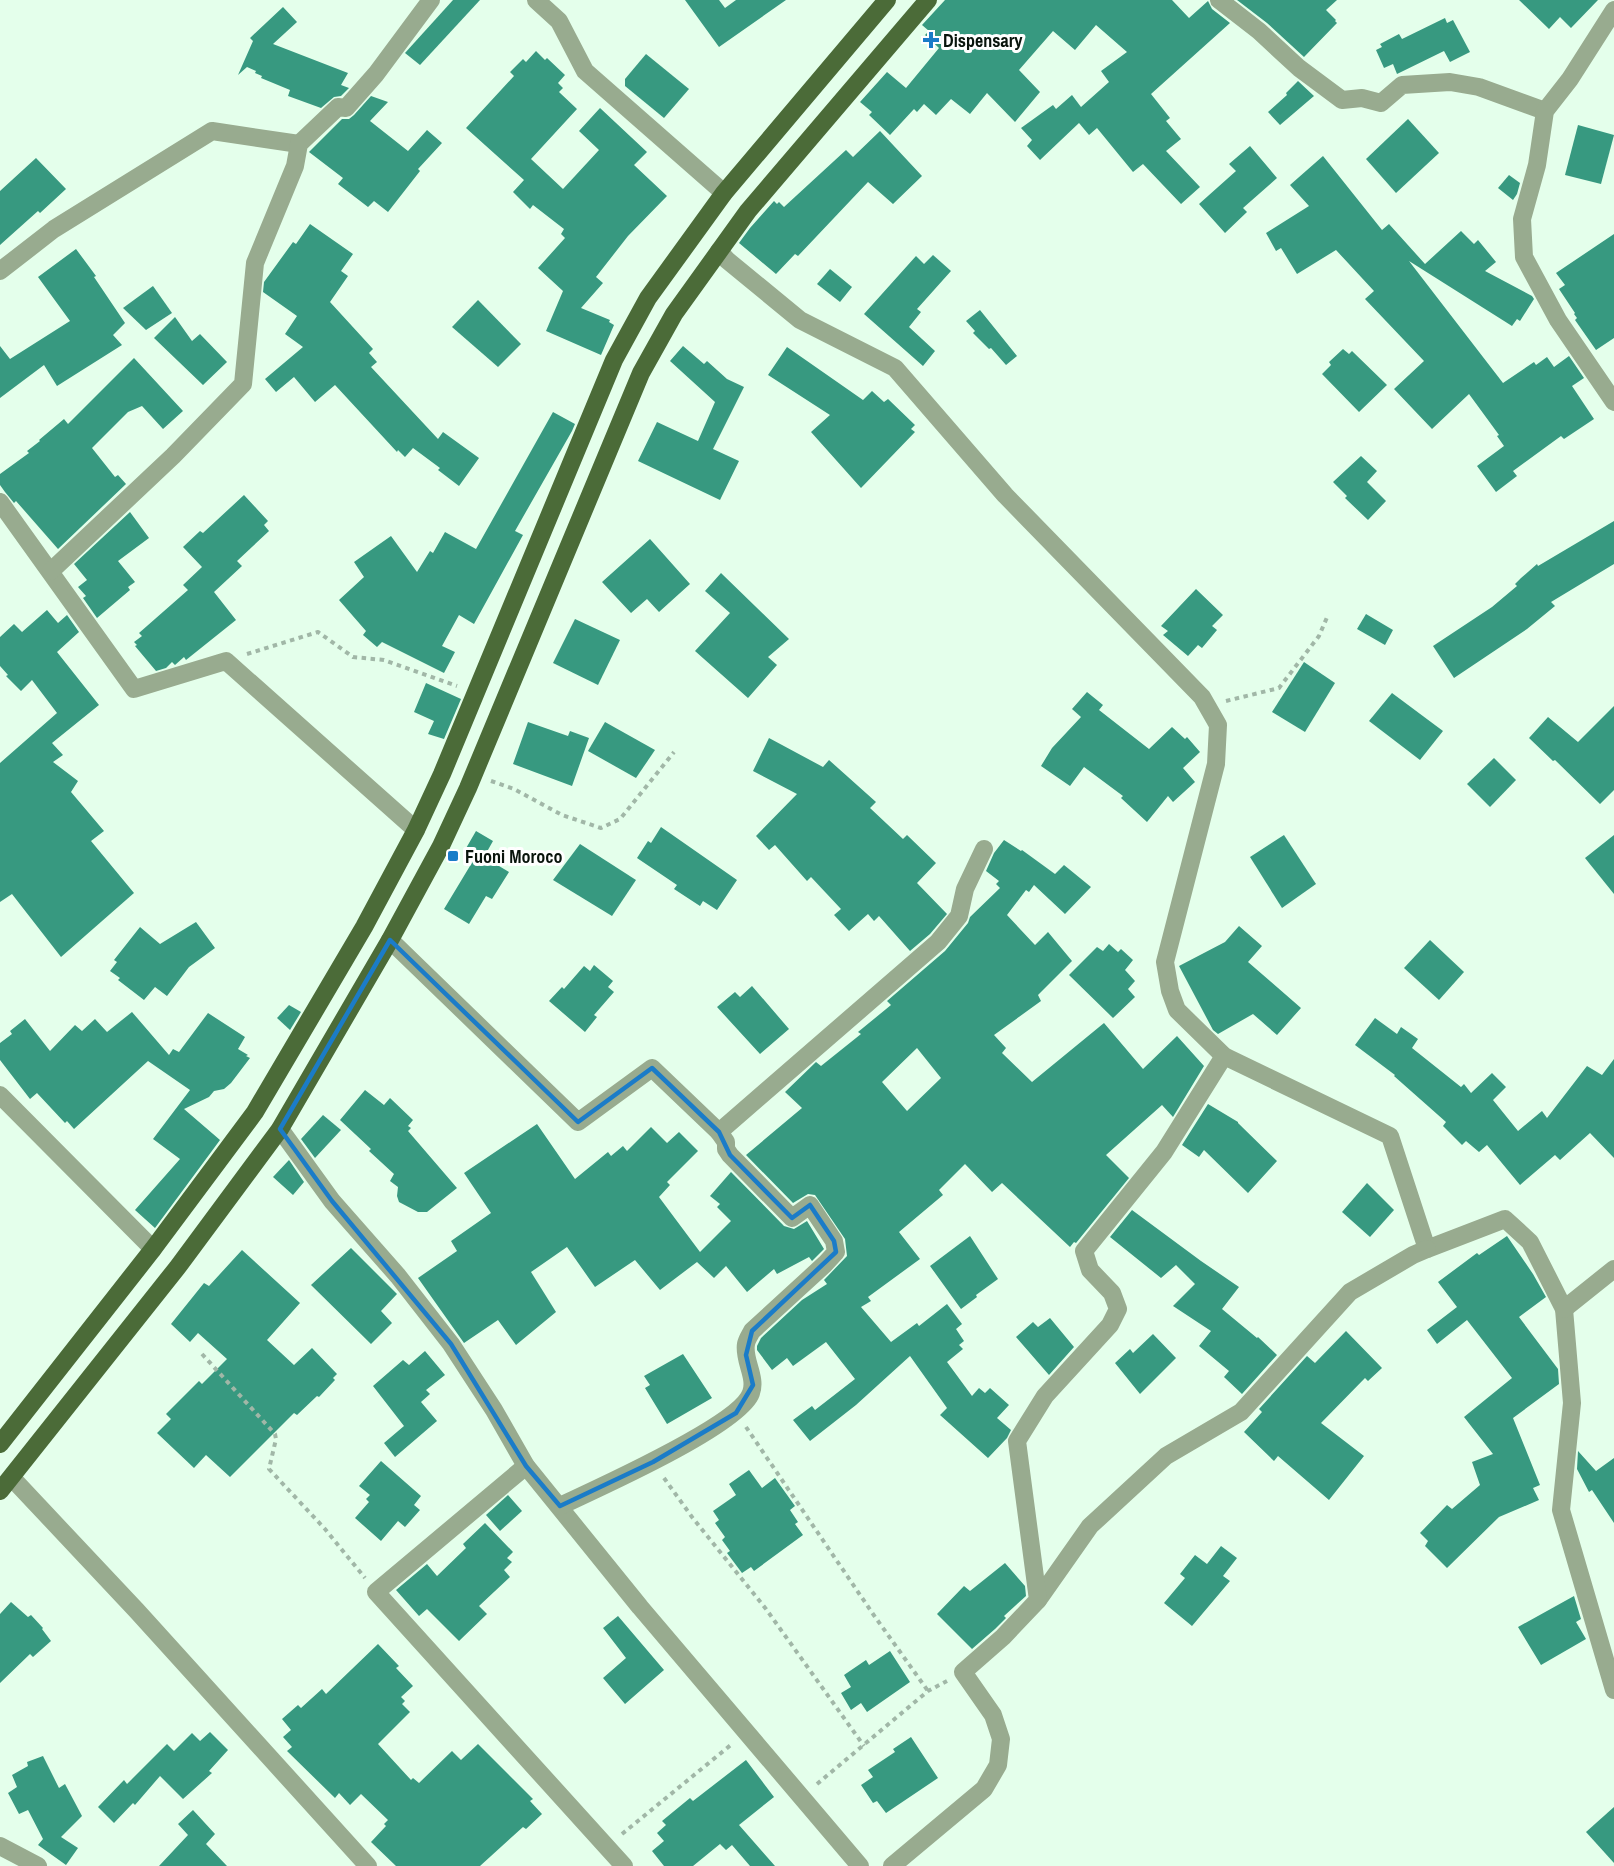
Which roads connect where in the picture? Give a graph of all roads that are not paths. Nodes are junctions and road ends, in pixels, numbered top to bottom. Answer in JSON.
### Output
{"nodes":[{"id":1,"x":432,"y":0,"type":"edge"},
{"id":2,"x":536,"y":0,"type":"edge"},
{"id":3,"x":887,"y":0,"type":"edge"},
{"id":4,"x":928,"y":0,"type":"edge"},
{"id":5,"x":1219,"y":0,"type":"edge"},
{"id":6,"x":1614,"y":10,"type":"edge"},
{"id":7,"x":1545,"y":111,"type":"junction"},
{"id":8,"x":299,"y":144,"type":"junction"},
{"id":9,"x":724,"y":193,"type":"junction"},
{"id":10,"x":719,"y":251,"type":"junction"},
{"id":11,"x":0,"y":271,"type":"edge"},
{"id":12,"x":1614,"y":402,"type":"edge"},
{"id":13,"x":0,"y":502,"type":"edge"},
{"id":14,"x":51,"y":571,"type":"junction"},
{"id":15,"x":416,"y":830,"type":"junction"},
{"id":16,"x":984,"y":849,"type":"dead end"},
{"id":17,"x":390,"y":940,"type":"junction"},
{"id":18,"x":1224,"y":1056,"type":"junction"},
{"id":19,"x":0,"y":1095,"type":"edge"},
{"id":20,"x":280,"y":1129,"type":"junction"},
{"id":21,"x":719,"y":1132,"type":"junction"},
{"id":22,"x":153,"y":1249,"type":"junction"},
{"id":23,"x":1427,"y":1249,"type":"junction"},
{"id":24,"x":1614,"y":1269,"type":"edge"},
{"id":25,"x":1564,"y":1309,"type":"junction"},
{"id":26,"x":0,"y":1444,"type":"edge"},
{"id":27,"x":526,"y":1466,"type":"junction"},
{"id":28,"x":6,"y":1484,"type":"edge"},
{"id":29,"x":560,"y":1506,"type":"junction"},
{"id":30,"x":1038,"y":1600,"type":"junction"},
{"id":31,"x":1614,"y":1690,"type":"edge"},
{"id":32,"x":0,"y":1846,"type":"edge"},
{"id":33,"x":38,"y":1866,"type":"edge"},
{"id":34,"x":368,"y":1866,"type":"edge"},
{"id":35,"x":624,"y":1866,"type":"edge"},
{"id":36,"x":860,"y":1866,"type":"edge"},
{"id":37,"x":892,"y":1866,"type":"edge"}],
"edges":[{"from":1,"to":8,"type":"street"},
{"from":2,"to":9,"type":"street"},
{"from":3,"to":9,"type":"main road"},
{"from":4,"to":10,"type":"main road"},
{"from":5,"to":7,"type":"street"},
{"from":6,"to":7,"type":"street"},
{"from":7,"to":12,"type":"street"},
{"from":8,"to":11,"type":"street"},
{"from":8,"to":14,"type":"street"},
{"from":9,"to":15,"type":"main road"},
{"from":10,"to":17,"type":"main road"},
{"from":10,"to":18,"type":"street"},
{"from":13,"to":14,"type":"street"},
{"from":14,"to":15,"type":"street"},
{"from":15,"to":22,"type":"main road"},
{"from":16,"to":21,"type":"street"},
{"from":17,"to":20,"type":"main road"},
{"from":17,"to":21,"type":"street"},
{"from":18,"to":23,"type":"street"},
{"from":18,"to":30,"type":"street"},
{"from":19,"to":22,"type":"street"},
{"from":20,"to":27,"type":"street"},
{"from":20,"to":28,"type":"main road"},
{"from":21,"to":29,"type":"street"},
{"from":22,"to":26,"type":"main road"},
{"from":23,"to":25,"type":"street"},
{"from":23,"to":30,"type":"street"},
{"from":24,"to":25,"type":"street"},
{"from":25,"to":31,"type":"street"},
{"from":27,"to":29,"type":"street"},
{"from":27,"to":35,"type":"street"},
{"from":28,"to":34,"type":"street"},
{"from":29,"to":36,"type":"street"},
{"from":30,"to":37,"type":"street"},
{"from":32,"to":33,"type":"street"}]}
